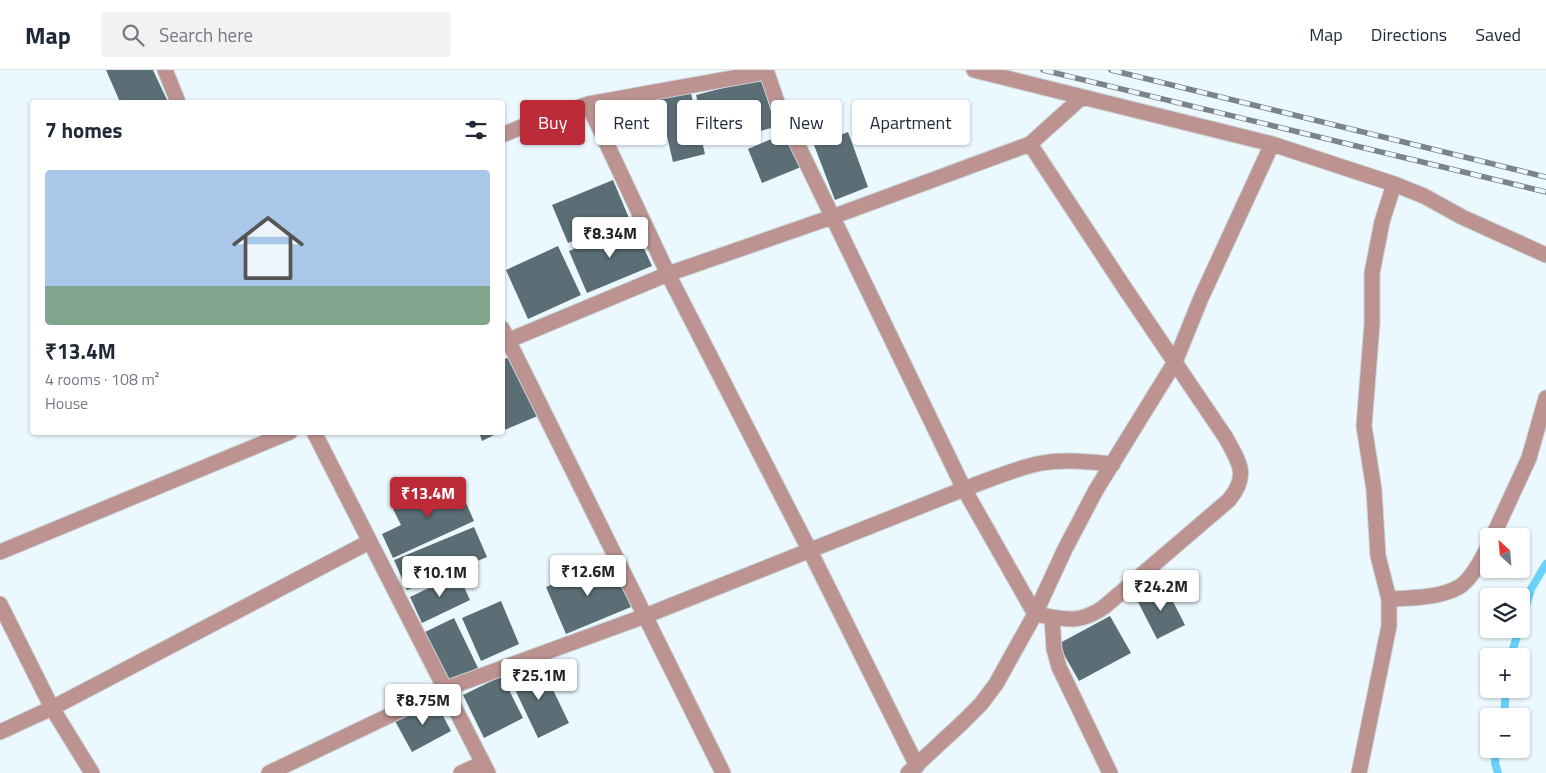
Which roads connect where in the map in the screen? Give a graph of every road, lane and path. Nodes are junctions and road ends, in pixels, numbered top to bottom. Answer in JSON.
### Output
{"nodes":[{"id":1,"x":165,"y":70,"type":"edge"},
{"id":2,"x":974,"y":70,"type":"edge"},
{"id":3,"x":766,"y":71,"type":"edge"},
{"id":4,"x":1081,"y":98,"type":"junction"},
{"id":5,"x":177,"y":100,"type":"edge"},
{"id":6,"x":588,"y":104,"type":"junction"},
{"id":7,"x":505,"y":134,"type":"edge"},
{"id":8,"x":1030,"y":144,"type":"junction"},
{"id":9,"x":1272,"y":144,"type":"junction"},
{"id":10,"x":1394,"y":184,"type":"junction"},
{"id":11,"x":832,"y":217,"type":"junction"},
{"id":12,"x":1546,"y":255,"type":"edge"},
{"id":13,"x":668,"y":274,"type":"junction"},
{"id":14,"x":505,"y":337,"type":"edge"},
{"id":15,"x":1175,"y":362,"type":"junction"},
{"id":16,"x":1546,"y":398,"type":"edge"},
{"id":17,"x":283,"y":435,"type":"edge"},
{"id":18,"x":316,"y":435,"type":"edge"},
{"id":19,"x":1112,"y":464,"type":"junction"},
{"id":20,"x":964,"y":489,"type":"junction"},
{"id":21,"x":1497,"y":528,"type":"edge"},
{"id":22,"x":369,"y":542,"type":"junction"},
{"id":23,"x":810,"y":551,"type":"junction"},
{"id":24,"x":0,"y":552,"type":"edge"},
{"id":25,"x":1480,"y":564,"type":"edge"},
{"id":26,"x":1390,"y":599,"type":"junction"},
{"id":27,"x":0,"y":604,"type":"edge"},
{"id":28,"x":1035,"y":614,"type":"junction"},
{"id":29,"x":645,"y":616,"type":"junction"},
{"id":30,"x":1052,"y":617,"type":"junction"},
{"id":31,"x":445,"y":689,"type":"junction"},
{"id":32,"x":52,"y":708,"type":"junction"},
{"id":33,"x":0,"y":732,"type":"edge"},
{"id":34,"x":486,"y":768,"type":"edge"},
{"id":35,"x":913,"y":769,"type":"edge"},
{"id":36,"x":92,"y":773,"type":"edge"},
{"id":37,"x":269,"y":773,"type":"edge"},
{"id":38,"x":461,"y":773,"type":"edge"},
{"id":39,"x":723,"y":773,"type":"edge"},
{"id":40,"x":1110,"y":773,"type":"edge"},
{"id":41,"x":1359,"y":773,"type":"edge"}],
"edges":[{"from":1,"to":5,"type":"street"},
{"from":2,"to":4,"type":"street"},
{"from":3,"to":6,"type":"street"},
{"from":3,"to":11,"type":"street"},
{"from":4,"to":8,"type":"street"},
{"from":4,"to":9,"type":"street"},
{"from":6,"to":7,"type":"street"},
{"from":6,"to":13,"type":"street"},
{"from":8,"to":11,"type":"street"},
{"from":8,"to":15,"type":"street"},
{"from":9,"to":10,"type":"street"},
{"from":9,"to":15,"type":"street"},
{"from":10,"to":12,"type":"street"},
{"from":10,"to":26,"type":"street"},
{"from":11,"to":13,"type":"street"},
{"from":11,"to":20,"type":"street"},
{"from":13,"to":14,"type":"street"},
{"from":13,"to":23,"type":"street"},
{"from":14,"to":29,"type":"street"},
{"from":15,"to":19,"type":"street"},
{"from":15,"to":30,"type":"street"},
{"from":16,"to":21,"type":"street"},
{"from":17,"to":24,"type":"street"},
{"from":18,"to":22,"type":"street"},
{"from":19,"to":20,"type":"street"},
{"from":19,"to":28,"type":"street"},
{"from":20,"to":23,"type":"street"},
{"from":20,"to":28,"type":"street"},
{"from":22,"to":31,"type":"street"},
{"from":22,"to":32,"type":"street"},
{"from":23,"to":29,"type":"street"},
{"from":23,"to":35,"type":"street"},
{"from":25,"to":26,"type":"street"},
{"from":26,"to":41,"type":"street"},
{"from":27,"to":32,"type":"street"},
{"from":28,"to":30,"type":"street"},
{"from":28,"to":35,"type":"street"},
{"from":29,"to":31,"type":"street"},
{"from":29,"to":39,"type":"street"},
{"from":30,"to":40,"type":"street"},
{"from":31,"to":34,"type":"street"},
{"from":31,"to":37,"type":"street"},
{"from":32,"to":33,"type":"street"},
{"from":32,"to":36,"type":"street"},
{"from":34,"to":38,"type":"street"}]}
